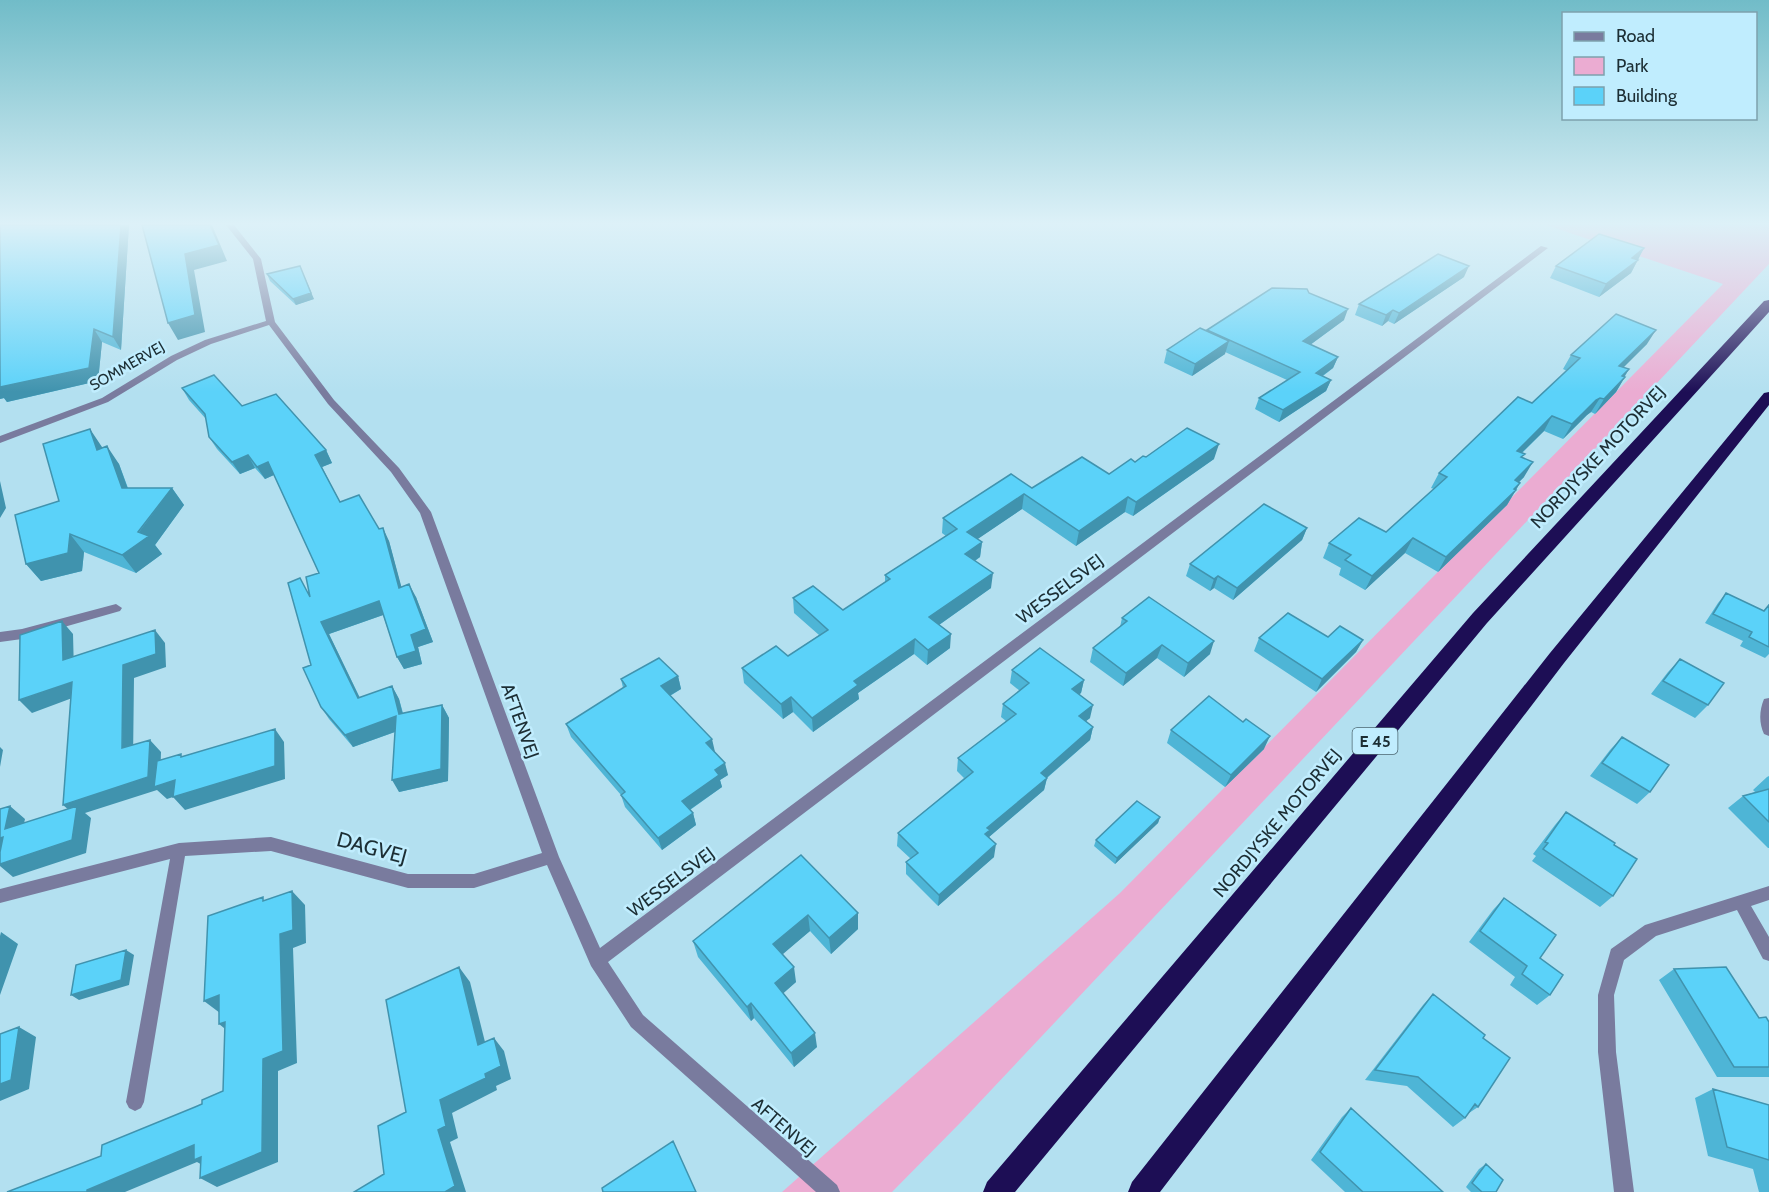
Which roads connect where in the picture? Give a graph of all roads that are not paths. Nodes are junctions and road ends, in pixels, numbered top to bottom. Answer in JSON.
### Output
{"nodes":[{"id":1,"x":262,"y":281,"type":"edge"},
{"id":2,"x":1501,"y":281,"type":"edge"},
{"id":3,"x":1769,"y":304,"type":"edge"},
{"id":4,"x":271,"y":322,"type":"junction"},
{"id":5,"x":1769,"y":396,"type":"edge"},
{"id":6,"x":0,"y":440,"type":"edge"},
{"id":7,"x":116,"y":608,"type":"dead end"},
{"id":8,"x":0,"y":637,"type":"edge"},
{"id":9,"x":1769,"y":703,"type":"edge"},
{"id":10,"x":1769,"y":730,"type":"edge"},
{"id":11,"x":179,"y":850,"type":"junction"},
{"id":12,"x":551,"y":857,"type":"junction"},
{"id":13,"x":1769,"y":893,"type":"edge"},
{"id":14,"x":0,"y":896,"type":"edge"},
{"id":15,"x":1741,"y":902,"type":"junction"},
{"id":16,"x":1769,"y":953,"type":"edge"},
{"id":17,"x":597,"y":960,"type":"junction"},
{"id":18,"x":135,"y":1102,"type":"dead end"},
{"id":19,"x":830,"y":1192,"type":"edge"},
{"id":20,"x":997,"y":1192,"type":"edge"},
{"id":21,"x":1142,"y":1192,"type":"edge"},
{"id":22,"x":1624,"y":1192,"type":"edge"}],
"edges":[{"from":1,"to":4,"type":"street","name":"AFTENVEJ"},
{"from":2,"to":17,"type":"street","name":"WESSELSVEJ"},
{"from":3,"to":20,"type":"highway","name":"NORDJYSKE MOTORVEJ","number":"E 45"},
{"from":4,"to":6,"type":"street","name":"SOMMERVEJ"},
{"from":4,"to":12,"type":"street","name":"AFTENVEJ"},
{"from":5,"to":21,"type":"highway"},
{"from":7,"to":8,"type":"street"},
{"from":9,"to":10,"type":"street"},
{"from":11,"to":12,"type":"street","name":"DAGVEJ"},
{"from":11,"to":14,"type":"street","name":"DAGVEJ"},
{"from":11,"to":18,"type":"street"},
{"from":12,"to":17,"type":"street","name":"AFTENVEJ"},
{"from":13,"to":15,"type":"street"},
{"from":15,"to":16,"type":"street"},
{"from":15,"to":22,"type":"street"},
{"from":17,"to":19,"type":"street","name":"AFTENVEJ"}]}
